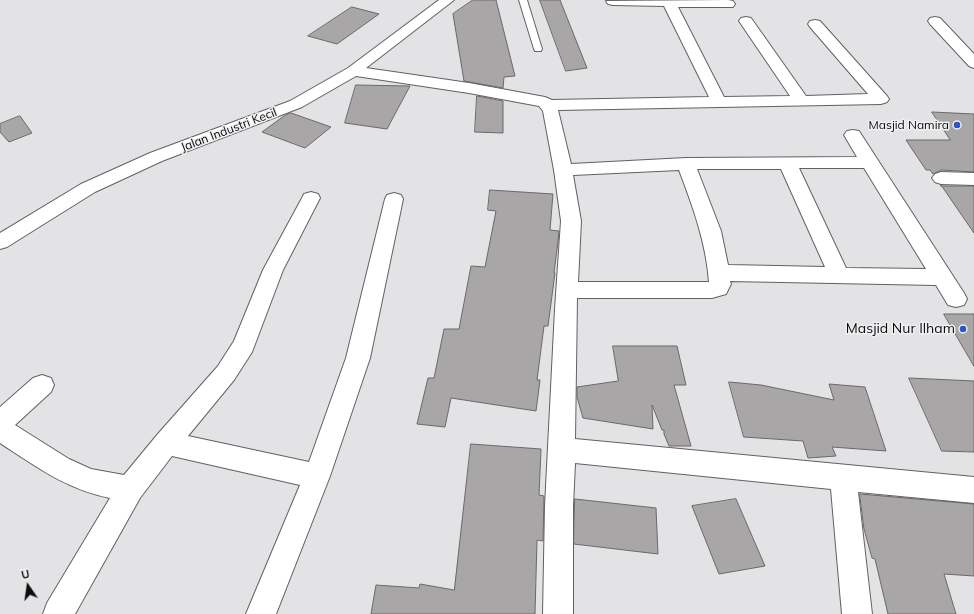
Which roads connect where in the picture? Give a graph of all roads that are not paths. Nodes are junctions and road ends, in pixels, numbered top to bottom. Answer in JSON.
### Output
{"nodes":[{"id":1,"x":523,"y":0,"type":"edge"},
{"id":2,"x":443,"y":1,"type":"edge"},
{"id":3,"x":613,"y":1,"type":"dead end"},
{"id":4,"x":669,"y":3,"type":"junction"},
{"id":5,"x":728,"y":4,"type":"dead end"},
{"id":6,"x":746,"y":21,"type":"dead end"},
{"id":7,"x":935,"y":21,"type":"dead end"},
{"id":8,"x":814,"y":24,"type":"dead end"},
{"id":9,"x":538,"y":49,"type":"dead end"},
{"id":10,"x":974,"y":63,"type":"edge"},
{"id":11,"x":353,"y":71,"type":"junction"},
{"id":12,"x":801,"y":100,"type":"junction"},
{"id":13,"x":719,"y":102,"type":"junction"},
{"id":14,"x":548,"y":105,"type":"junction"},
{"id":15,"x":853,"y":135,"type":"dead end"},
{"id":16,"x":869,"y":162,"type":"junction"},
{"id":17,"x":686,"y":164,"type":"junction"},
{"id":18,"x":788,"y":164,"type":"junction"},
{"id":19,"x":563,"y":170,"type":"junction"},
{"id":20,"x":941,"y":178,"type":"dead end"},
{"id":21,"x":974,"y":179,"type":"edge"},
{"id":22,"x":311,"y":198,"type":"dead end"},
{"id":23,"x":394,"y":199,"type":"dead end"},
{"id":24,"x":0,"y":242,"type":"edge"},
{"id":25,"x":719,"y":273,"type":"junction"},
{"id":26,"x":839,"y":276,"type":"junction"},
{"id":27,"x":942,"y":277,"type":"junction"},
{"id":28,"x":568,"y":290,"type":"junction"},
{"id":29,"x":956,"y":299,"type":"dead end"},
{"id":30,"x":42,"y":385,"type":"dead end"},
{"id":31,"x":166,"y":443,"type":"junction"},
{"id":32,"x":562,"y":450,"type":"junction"},
{"id":33,"x":318,"y":476,"type":"junction"},
{"id":34,"x":843,"y":478,"type":"junction"},
{"id":35,"x":130,"y":489,"type":"junction"},
{"id":36,"x":974,"y":490,"type":"edge"},
{"id":37,"x":58,"y":614,"type":"edge"},
{"id":38,"x":261,"y":614,"type":"edge"},
{"id":39,"x":558,"y":614,"type":"edge"},
{"id":40,"x":857,"y":614,"type":"edge"}],
"edges":[{"from":1,"to":9,"type":"lane"},
{"from":2,"to":11,"type":"street","name":"Jalan Industri Kecil"},
{"from":3,"to":4,"type":"street"},
{"from":4,"to":5,"type":"street"},
{"from":4,"to":13,"type":"street"},
{"from":6,"to":12,"type":"street"},
{"from":7,"to":10,"type":"street"},
{"from":8,"to":12,"type":"street"},
{"from":11,"to":14,"type":"street"},
{"from":11,"to":24,"type":"street","name":"Jalan Industri Kecil"},
{"from":12,"to":13,"type":"street"},
{"from":13,"to":14,"type":"street"},
{"from":14,"to":19,"type":"street"},
{"from":15,"to":16,"type":"street"},
{"from":16,"to":18,"type":"street"},
{"from":16,"to":27,"type":"street"},
{"from":17,"to":18,"type":"street"},
{"from":17,"to":19,"type":"street"},
{"from":17,"to":25,"type":"street"},
{"from":18,"to":26,"type":"street"},
{"from":19,"to":28,"type":"street"},
{"from":20,"to":21,"type":"street"},
{"from":22,"to":31,"type":"street"},
{"from":23,"to":33,"type":"street"},
{"from":25,"to":26,"type":"street"},
{"from":25,"to":28,"type":"street"},
{"from":26,"to":27,"type":"street"},
{"from":27,"to":29,"type":"street"},
{"from":28,"to":32,"type":"street"},
{"from":30,"to":35,"type":"street"},
{"from":31,"to":33,"type":"street"},
{"from":31,"to":35,"type":"street"},
{"from":32,"to":34,"type":"street"},
{"from":32,"to":39,"type":"street"},
{"from":33,"to":38,"type":"street"},
{"from":34,"to":36,"type":"street"},
{"from":34,"to":40,"type":"street"},
{"from":35,"to":37,"type":"street"}]}
